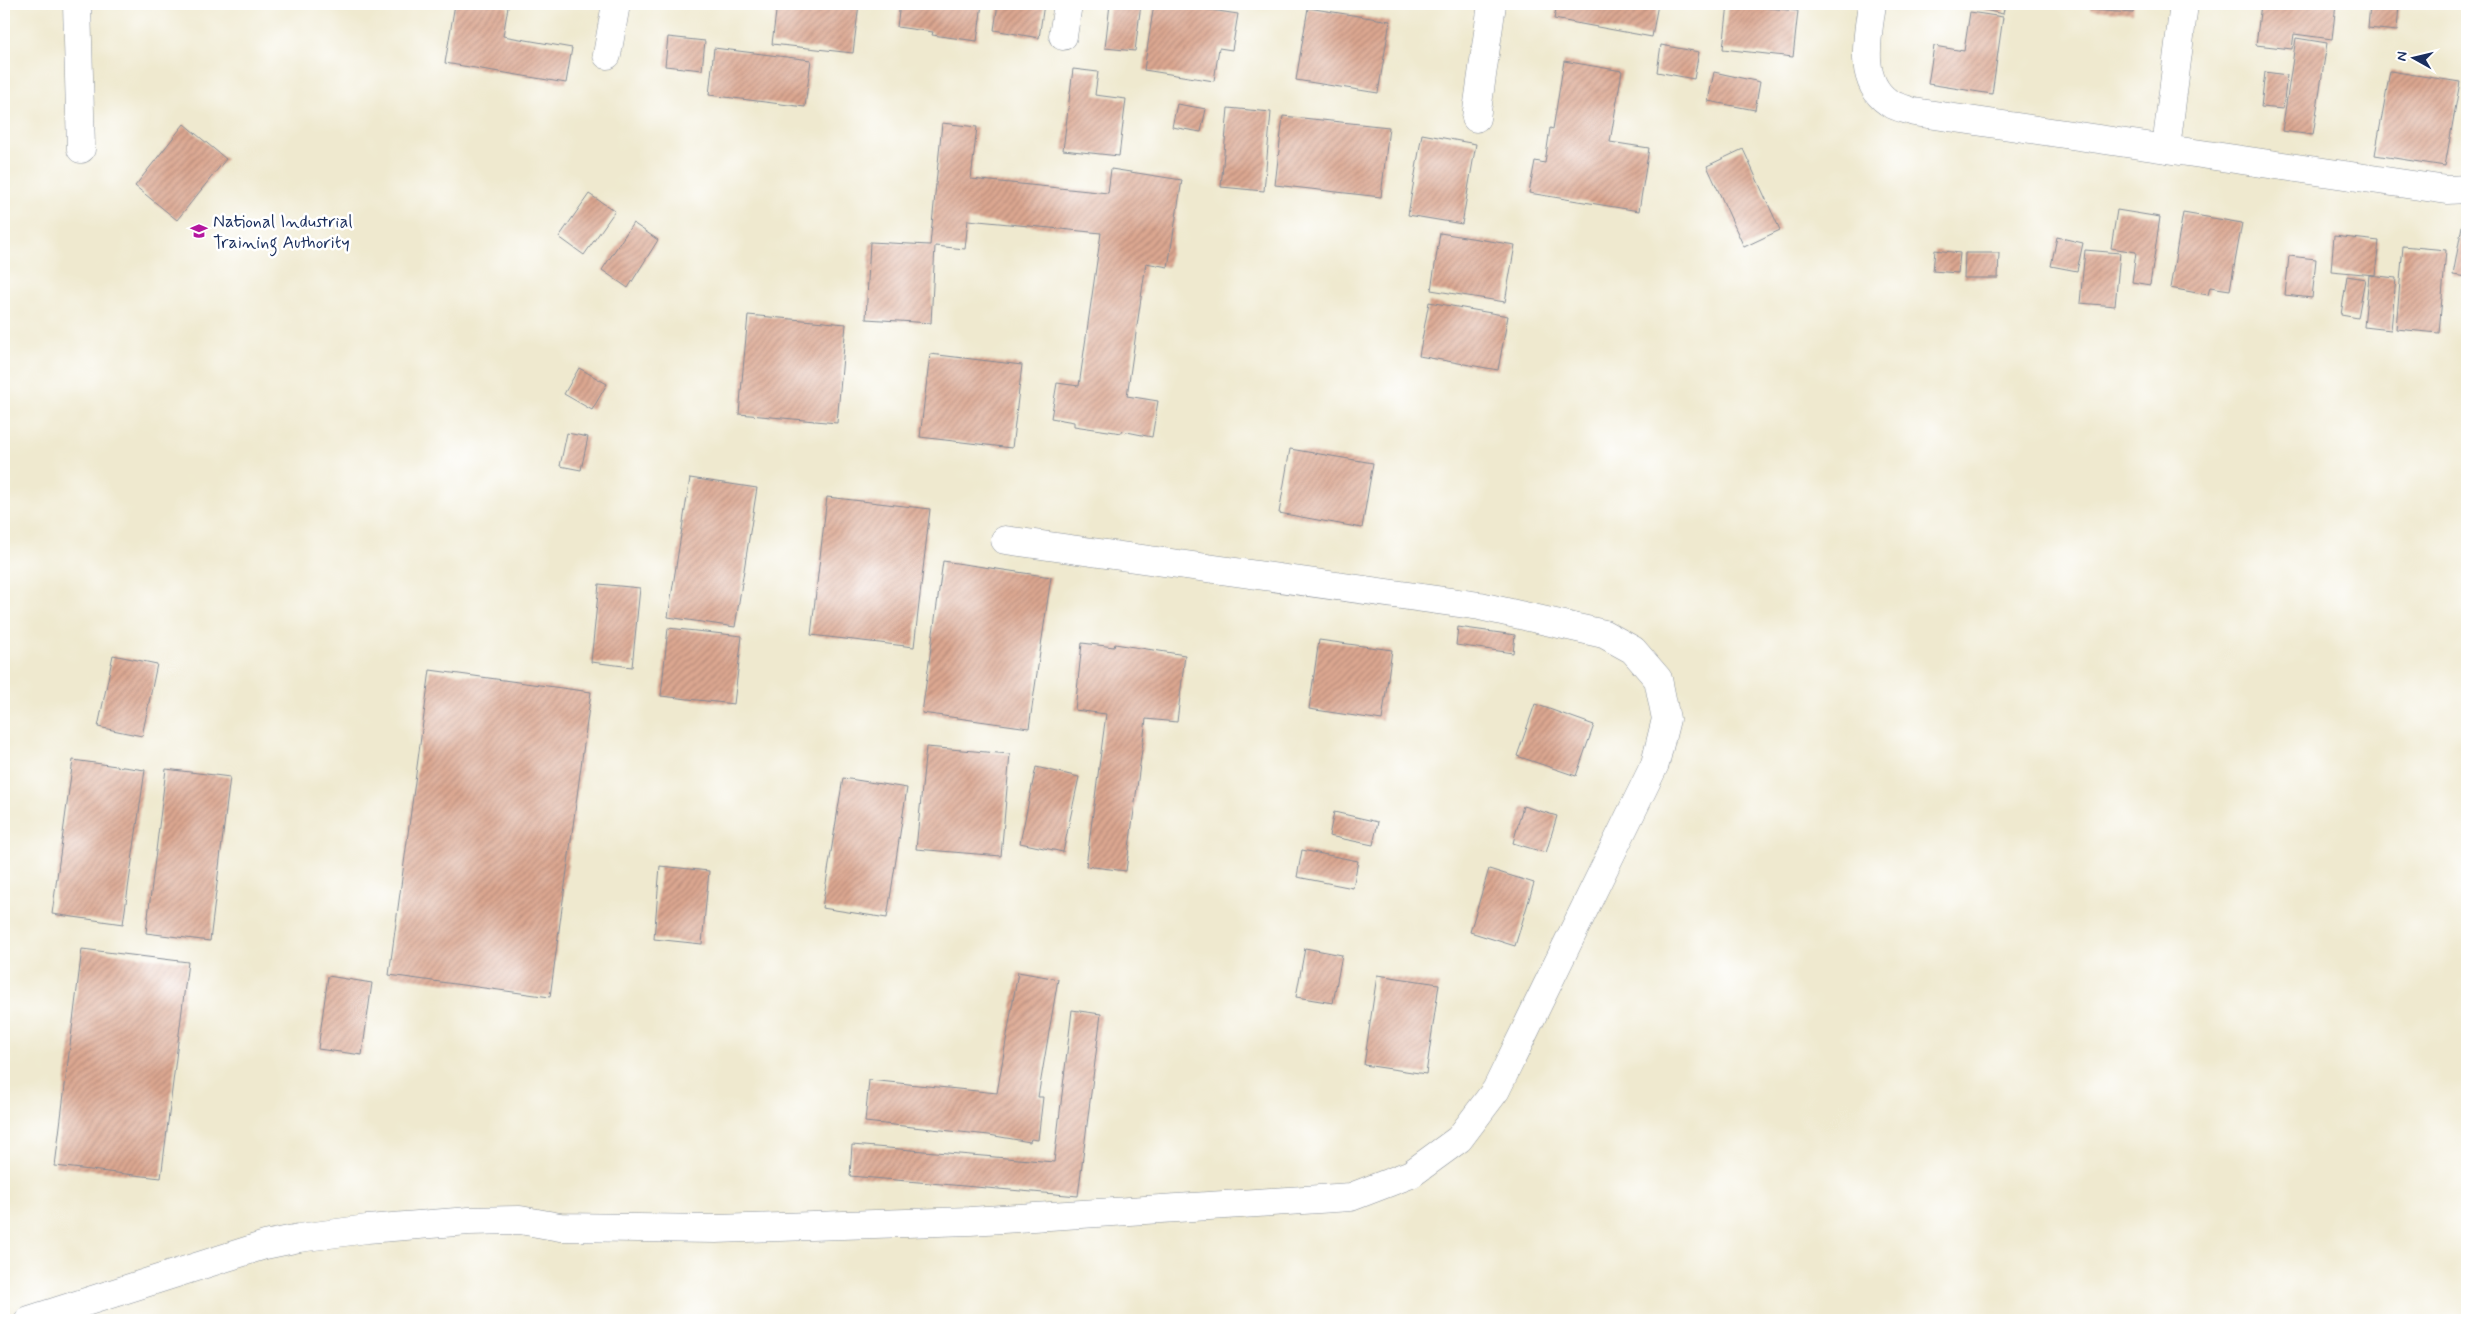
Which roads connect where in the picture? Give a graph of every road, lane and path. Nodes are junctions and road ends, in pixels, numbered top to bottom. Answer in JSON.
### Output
{"nodes":[{"id":1,"x":77,"y":4,"type":"edge"},
{"id":2,"x":616,"y":4,"type":"edge"},
{"id":3,"x":1068,"y":4,"type":"edge"},
{"id":4,"x":1492,"y":4,"type":"edge"},
{"id":5,"x":1872,"y":4,"type":"edge"},
{"id":6,"x":2184,"y":4,"type":"edge"},
{"id":7,"x":1063,"y":36,"type":"dead end"},
{"id":8,"x":607,"y":55,"type":"dead end"},
{"id":9,"x":1476,"y":118,"type":"dead end"},
{"id":10,"x":2166,"y":148,"type":"junction"},
{"id":11,"x":81,"y":149,"type":"dead end"},
{"id":12,"x":2467,"y":189,"type":"edge"},
{"id":13,"x":1005,"y":540,"type":"dead end"},
{"id":14,"x":29,"y":1320,"type":"edge"}],
"edges":[{"from":1,"to":11,"type":"street"},
{"from":2,"to":8,"type":"street"},
{"from":3,"to":7,"type":"street"},
{"from":4,"to":9,"type":"street"},
{"from":5,"to":10,"type":"street"},
{"from":6,"to":10,"type":"street"},
{"from":10,"to":12,"type":"street"},
{"from":13,"to":14,"type":"street"}]}
